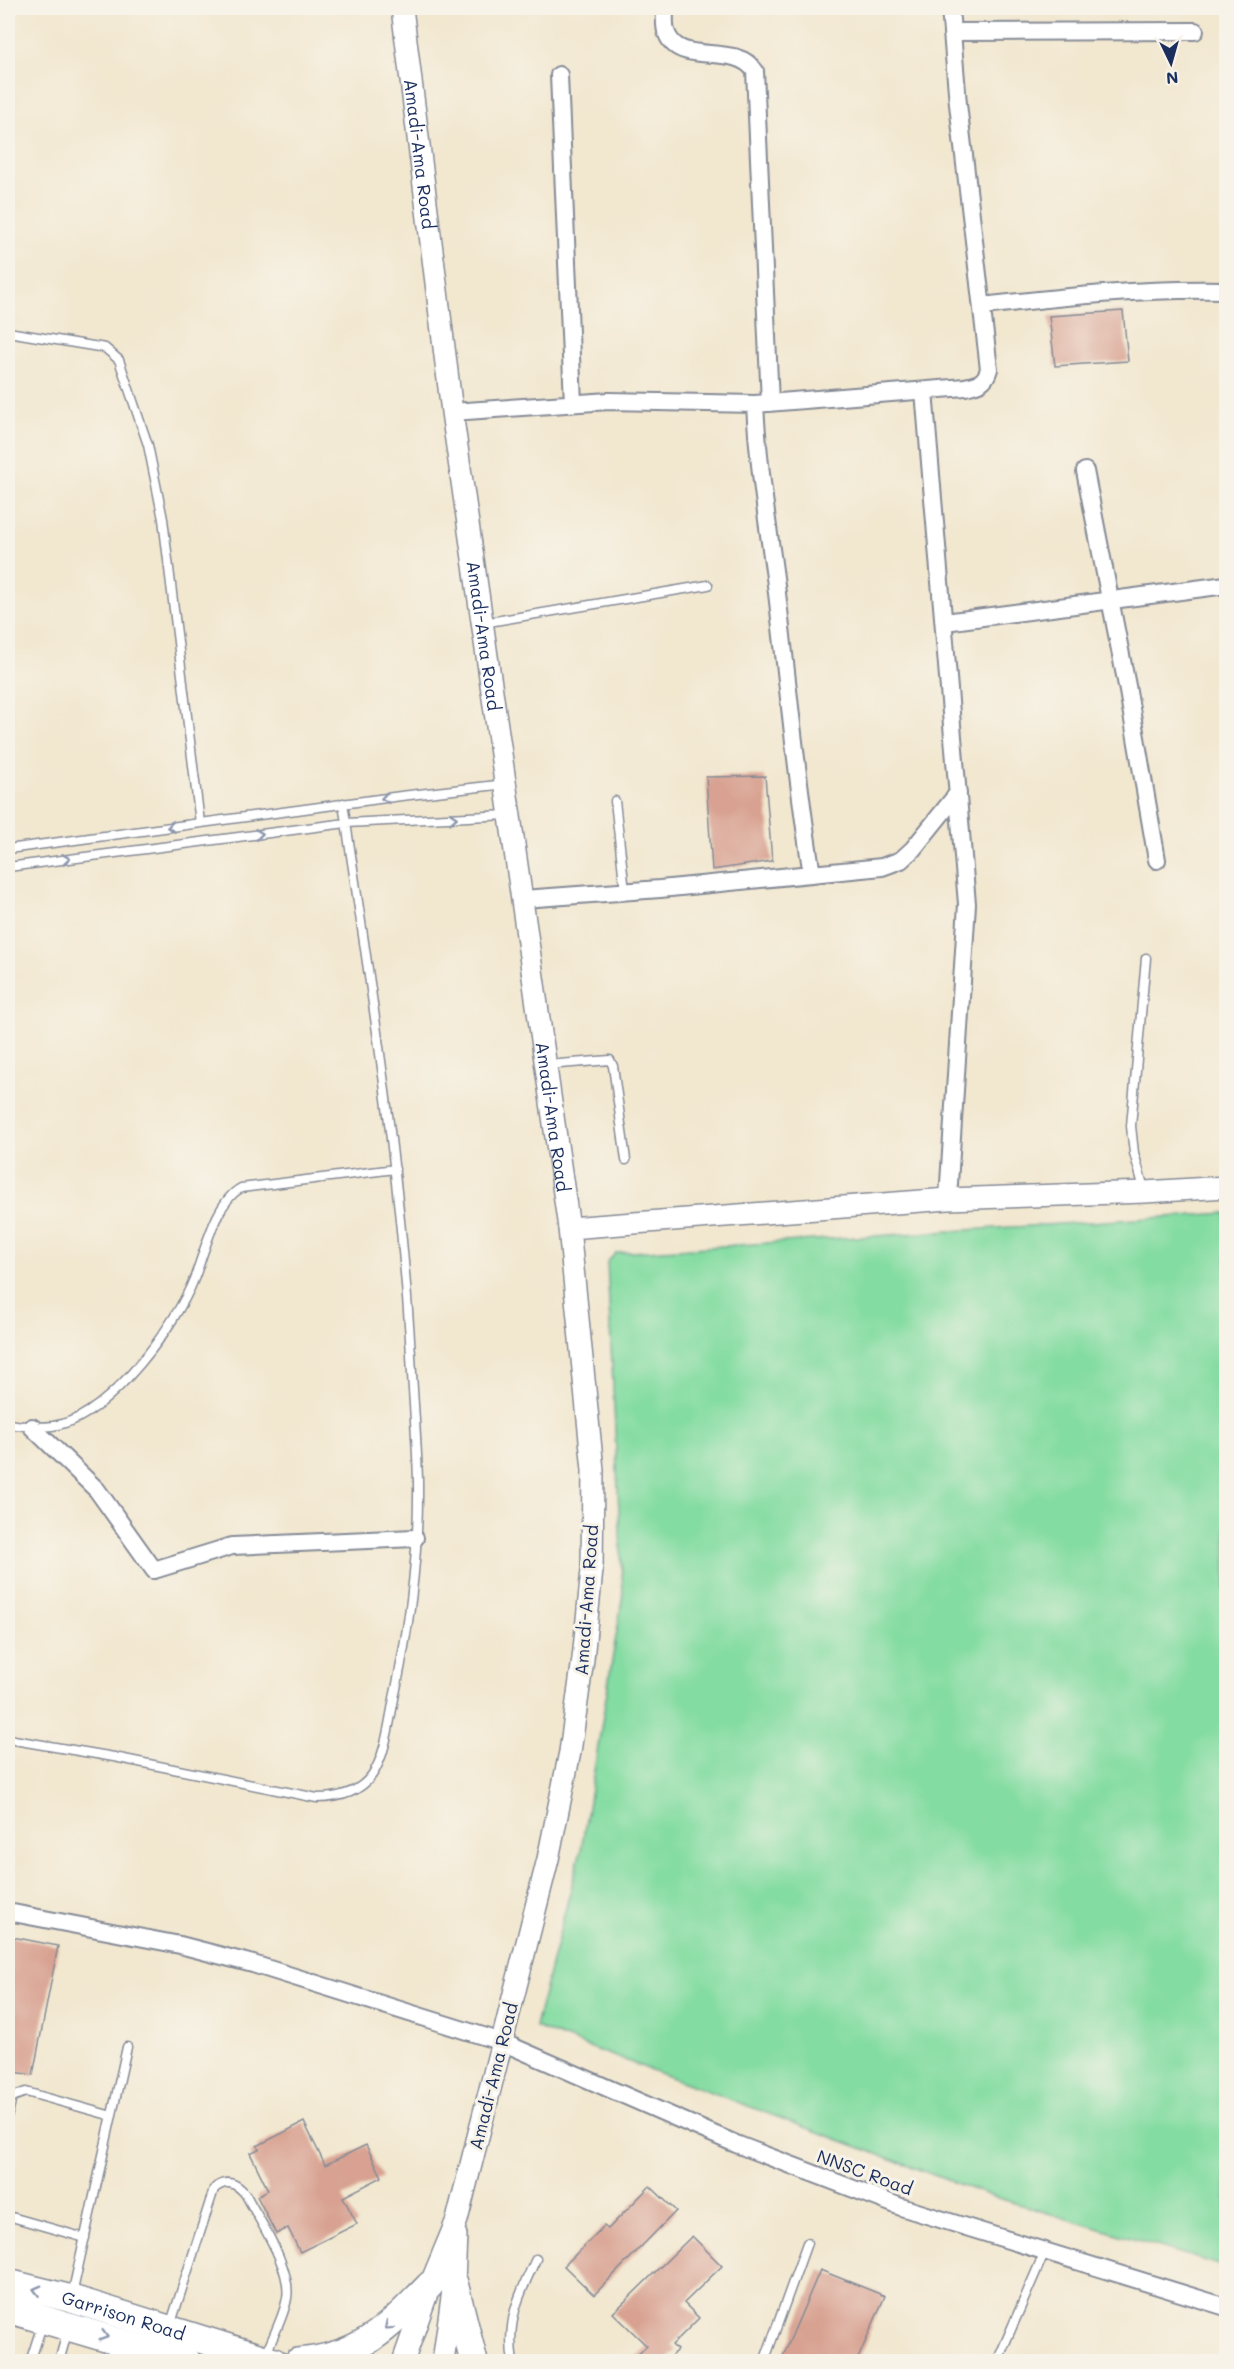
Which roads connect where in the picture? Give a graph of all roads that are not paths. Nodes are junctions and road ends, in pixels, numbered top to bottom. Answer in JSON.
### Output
{"nodes":[{"id":1,"x":402,"y":8,"type":"edge"},
{"id":2,"x":665,"y":8,"type":"edge"},
{"id":3,"x":950,"y":8,"type":"edge"},
{"id":4,"x":1195,"y":31,"type":"dead end"},
{"id":5,"x":952,"y":32,"type":"junction"},
{"id":6,"x":559,"y":75,"type":"dead end"},
{"id":7,"x":1227,"y":290,"type":"edge"},
{"id":8,"x":982,"y":306,"type":"junction"},
{"id":9,"x":8,"y":332,"type":"edge"},
{"id":10,"x":924,"y":391,"type":"junction"},
{"id":11,"x":573,"y":403,"type":"junction"},
{"id":12,"x":763,"y":404,"type":"junction"},
{"id":13,"x":452,"y":412,"type":"junction"},
{"id":14,"x":1085,"y":471,"type":"dead end"},
{"id":15,"x":708,"y":585,"type":"dead end"},
{"id":16,"x":1227,"y":585,"type":"edge"},
{"id":17,"x":1110,"y":598,"type":"junction"},
{"id":18,"x":945,"y":622,"type":"junction"},
{"id":19,"x":483,"y":623,"type":"junction"},
{"id":20,"x":506,"y":784,"type":"junction"},
{"id":21,"x":958,"y":794,"type":"junction"},
{"id":22,"x":615,"y":801,"type":"dead end"},
{"id":23,"x":343,"y":804,"type":"junction"},
{"id":24,"x":511,"y":815,"type":"junction"},
{"id":25,"x":200,"y":823,"type":"junction"},
{"id":26,"x":346,"y":823,"type":"junction"},
{"id":27,"x":8,"y":849,"type":"edge"},
{"id":28,"x":1157,"y":860,"type":"dead end"},
{"id":29,"x":8,"y":867,"type":"edge"},
{"id":30,"x":812,"y":874,"type":"junction"},
{"id":31,"x":625,"y":891,"type":"junction"},
{"id":32,"x":523,"y":899,"type":"junction"},
{"id":33,"x":1146,"y":958,"type":"dead end"},
{"id":34,"x":547,"y":1065,"type":"junction"},
{"id":35,"x":626,"y":1160,"type":"dead end"},
{"id":36,"x":395,"y":1169,"type":"junction"},
{"id":37,"x":1227,"y":1186,"type":"edge"},
{"id":38,"x":1145,"y":1192,"type":"junction"},
{"id":39,"x":948,"y":1199,"type":"junction"},
{"id":40,"x":569,"y":1228,"type":"junction"},
{"id":41,"x":8,"y":1424,"type":"edge"},
{"id":42,"x":32,"y":1427,"type":"junction"},
{"id":43,"x":415,"y":1538,"type":"junction"},
{"id":44,"x":8,"y":1739,"type":"edge"},
{"id":45,"x":8,"y":1912,"type":"edge"},
{"id":46,"x":501,"y":2042,"type":"junction"},
{"id":47,"x":127,"y":2047,"type":"dead end"},
{"id":48,"x":8,"y":2114,"type":"edge"},
{"id":49,"x":112,"y":2116,"type":"junction"},
{"id":50,"x":8,"y":2216,"type":"edge"},
{"id":51,"x":85,"y":2238,"type":"junction"},
{"id":52,"x":807,"y":2243,"type":"dead end"},
{"id":53,"x":1046,"y":2250,"type":"junction"},
{"id":54,"x":536,"y":2259,"type":"dead end"},
{"id":55,"x":8,"y":2283,"type":"edge"},
{"id":56,"x":442,"y":2284,"type":"junction"},
{"id":57,"x":72,"y":2299,"type":"junction"},
{"id":58,"x":1227,"y":2307,"type":"edge"},
{"id":59,"x":8,"y":2309,"type":"edge"},
{"id":60,"x":56,"y":2322,"type":"junction"},
{"id":61,"x":169,"y":2329,"type":"junction"},
{"id":62,"x":269,"y":2360,"type":"edge"},
{"id":63,"x":30,"y":2361,"type":"edge"},
{"id":64,"x":59,"y":2361,"type":"edge"},
{"id":65,"x":188,"y":2361,"type":"edge"},
{"id":66,"x":298,"y":2361,"type":"edge"},
{"id":67,"x":403,"y":2361,"type":"edge"},
{"id":68,"x":442,"y":2361,"type":"edge"},
{"id":69,"x":474,"y":2361,"type":"edge"},
{"id":70,"x":513,"y":2361,"type":"edge"},
{"id":71,"x":764,"y":2361,"type":"edge"},
{"id":72,"x":997,"y":2361,"type":"edge"}],
"edges":[{"from":1,"to":13,"type":"street","name":"Amadi-Ama Road"},
{"from":2,"to":12,"type":"street"},
{"from":3,"to":5,"type":"street"},
{"from":4,"to":5,"type":"street"},
{"from":5,"to":8,"type":"street"},
{"from":6,"to":11,"type":"street"},
{"from":7,"to":8,"type":"street"},
{"from":8,"to":10,"type":"street"},
{"from":9,"to":25,"type":"lane"},
{"from":10,"to":12,"type":"street"},
{"from":10,"to":18,"type":"street"},
{"from":11,"to":12,"type":"street"},
{"from":11,"to":13,"type":"street"},
{"from":12,"to":30,"type":"street"},
{"from":13,"to":19,"type":"street","name":"Amadi-Ama Road"},
{"from":14,"to":17,"type":"street"},
{"from":15,"to":19,"type":"lane"},
{"from":16,"to":17,"type":"street"},
{"from":17,"to":18,"type":"street"},
{"from":17,"to":28,"type":"street"},
{"from":18,"to":21,"type":"street"},
{"from":19,"to":20,"type":"street","name":"Amadi-Ama Road"},
{"from":20,"to":23,"type":"lane","one_way":true},
{"from":20,"to":24,"type":"street","name":"Amadi-Ama Road"},
{"from":21,"to":30,"type":"street"},
{"from":21,"to":39,"type":"street"},
{"from":22,"to":31,"type":"lane"},
{"from":23,"to":25,"type":"lane"},
{"from":23,"to":26,"type":"lane"},
{"from":26,"to":24,"type":"lane","one_way":true},
{"from":24,"to":32,"type":"street","name":"Amadi-Ama Road"},
{"from":25,"to":27,"type":"lane","one_way":true},
{"from":29,"to":26,"type":"lane","one_way":true},
{"from":26,"to":36,"type":"lane"},
{"from":30,"to":31,"type":"street"},
{"from":31,"to":32,"type":"street"},
{"from":32,"to":34,"type":"street","name":"Amadi-Ama Road"},
{"from":33,"to":38,"type":"lane"},
{"from":34,"to":35,"type":"lane"},
{"from":34,"to":40,"type":"street","name":"Amadi-Ama Road"},
{"from":36,"to":42,"type":"lane"},
{"from":36,"to":43,"type":"lane"},
{"from":37,"to":38,"type":"street"},
{"from":38,"to":39,"type":"street"},
{"from":39,"to":40,"type":"street"},
{"from":40,"to":46,"type":"street","name":"Amadi-Ama Road"},
{"from":41,"to":42,"type":"lane"},
{"from":42,"to":43,"type":"street"},
{"from":43,"to":44,"type":"lane"},
{"from":45,"to":46,"type":"street","name":"NNSC Road"},
{"from":46,"to":53,"type":"street","name":"NNSC Road"},
{"from":46,"to":56,"type":"street","name":"Amadi-Ama Road"},
{"from":47,"to":49,"type":"lane"},
{"from":48,"to":49,"type":"lane"},
{"from":49,"to":51,"type":"lane"},
{"from":50,"to":51,"type":"lane"},
{"from":51,"to":57,"type":"lane"},
{"from":52,"to":71,"type":"lane"},
{"from":53,"to":58,"type":"street","name":"NNSC Road"},
{"from":53,"to":72,"type":"lane"},
{"from":54,"to":70,"type":"lane"},
{"from":57,"to":55,"type":"main road","name":"Garrison Road","one_way":true},
{"from":56,"to":66,"type":"main road","one_way":true},
{"from":56,"to":67,"type":"street","name":"Amadi-Ama Road"},
{"from":56,"to":68,"type":"street","name":"Amadi-Ama Road"},
{"from":56,"to":69,"type":"main road"},
{"from":57,"to":61,"type":"main road","name":"Garrison Road"},
{"from":59,"to":60,"type":"main road","name":"Garrison Road"},
{"from":60,"to":63,"type":"lane"},
{"from":60,"to":64,"type":"lane"},
{"from":60,"to":65,"type":"main road","name":"Garrison Road","one_way":true},
{"from":61,"to":62,"type":"main road","name":"Garrison Road"},
{"from":61,"to":62,"type":"lane"}]}
